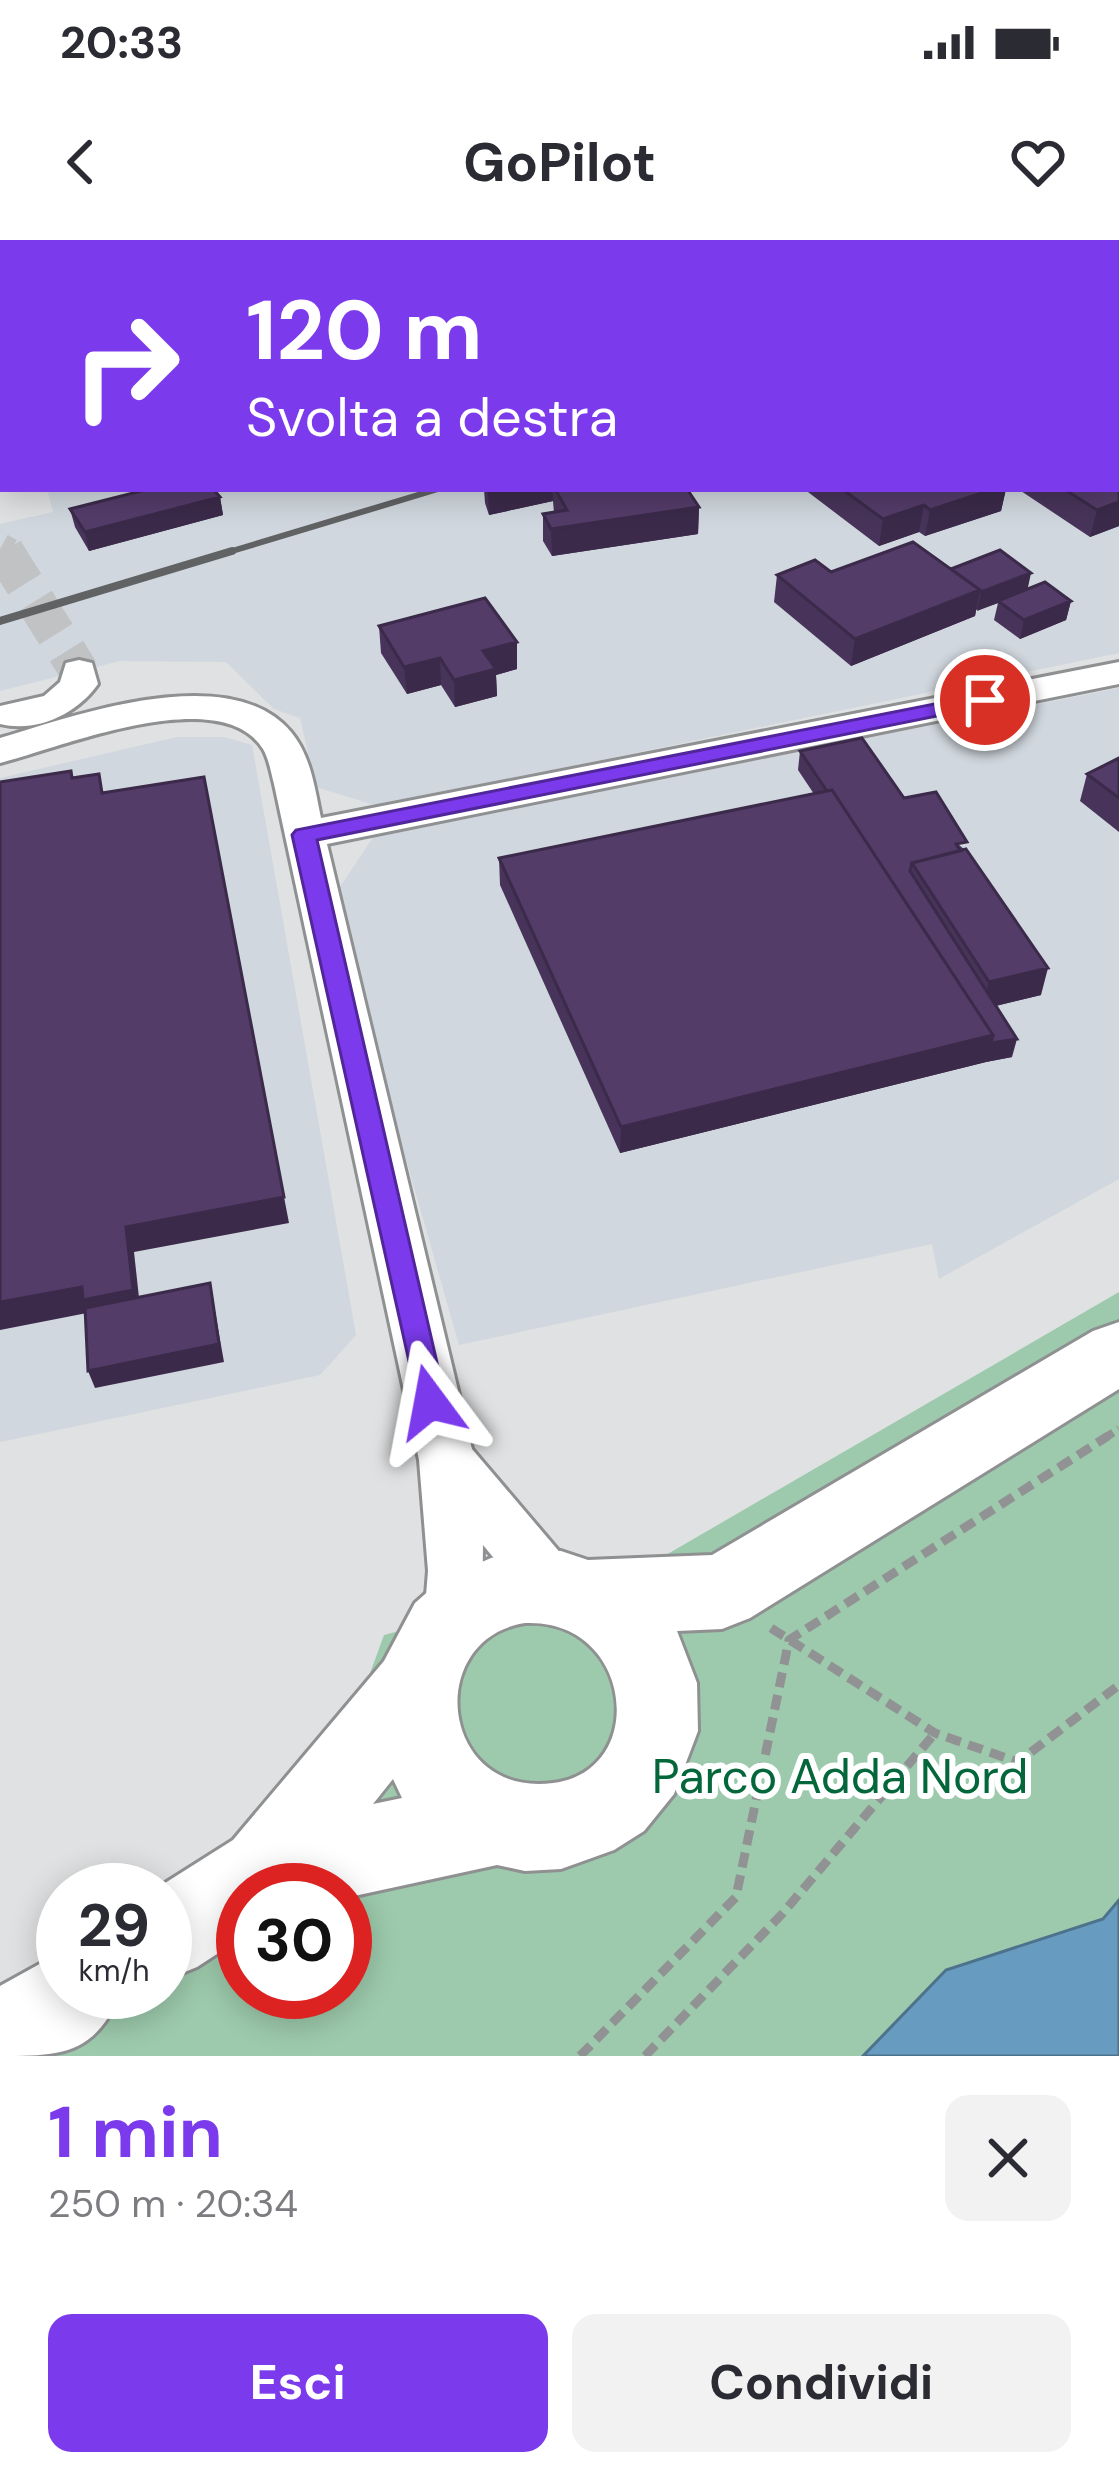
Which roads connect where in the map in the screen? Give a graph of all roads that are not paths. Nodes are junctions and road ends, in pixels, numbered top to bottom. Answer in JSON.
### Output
{"nodes":[{"id":1,"x":79,"y":671,"type":"dead end"},
{"id":2,"x":1119,"y":673,"type":"edge"},
{"id":3,"x":0,"y":716,"type":"edge"},
{"id":4,"x":0,"y":751,"type":"edge"},
{"id":5,"x":304,"y":835,"type":"junction"},
{"id":6,"x":1119,"y":1352,"type":"edge"},
{"id":7,"x":447,"y":1460,"type":"junction"},
{"id":8,"x":722,"y":1592,"type":"junction"},
{"id":9,"x":571,"y":1593,"type":"junction"},
{"id":10,"x":434,"y":1654,"type":"junction"},
{"id":11,"x":661,"y":1719,"type":"junction"},
{"id":12,"x":496,"y":1822,"type":"junction"},
{"id":13,"x":270,"y":1863,"type":"edge"},
{"id":14,"x":302,"y":1863,"type":"edge"},
{"id":15,"x":36,"y":2017,"type":"edge"},
{"id":16,"x":0,"y":2040,"type":"edge"}],
"edges":[{"from":1,"to":3,"type":"street"},
{"from":2,"to":5,"type":"street"},
{"from":4,"to":5,"type":"street"},
{"from":5,"to":7,"type":"street"},
{"from":6,"to":8,"type":"main road"},
{"from":7,"to":9,"type":"street"},
{"from":7,"to":10,"type":"street"},
{"from":8,"to":9,"type":"main road"},
{"from":8,"to":11,"type":"main road"},
{"from":9,"to":10,"type":"main road"},
{"from":9,"to":11,"type":"main road"},
{"from":10,"to":12,"type":"main road"},
{"from":10,"to":13,"type":"main road"},
{"from":11,"to":12,"type":"main road"},
{"from":12,"to":14,"type":"main road"},
{"from":15,"to":16,"type":"main road"}]}
